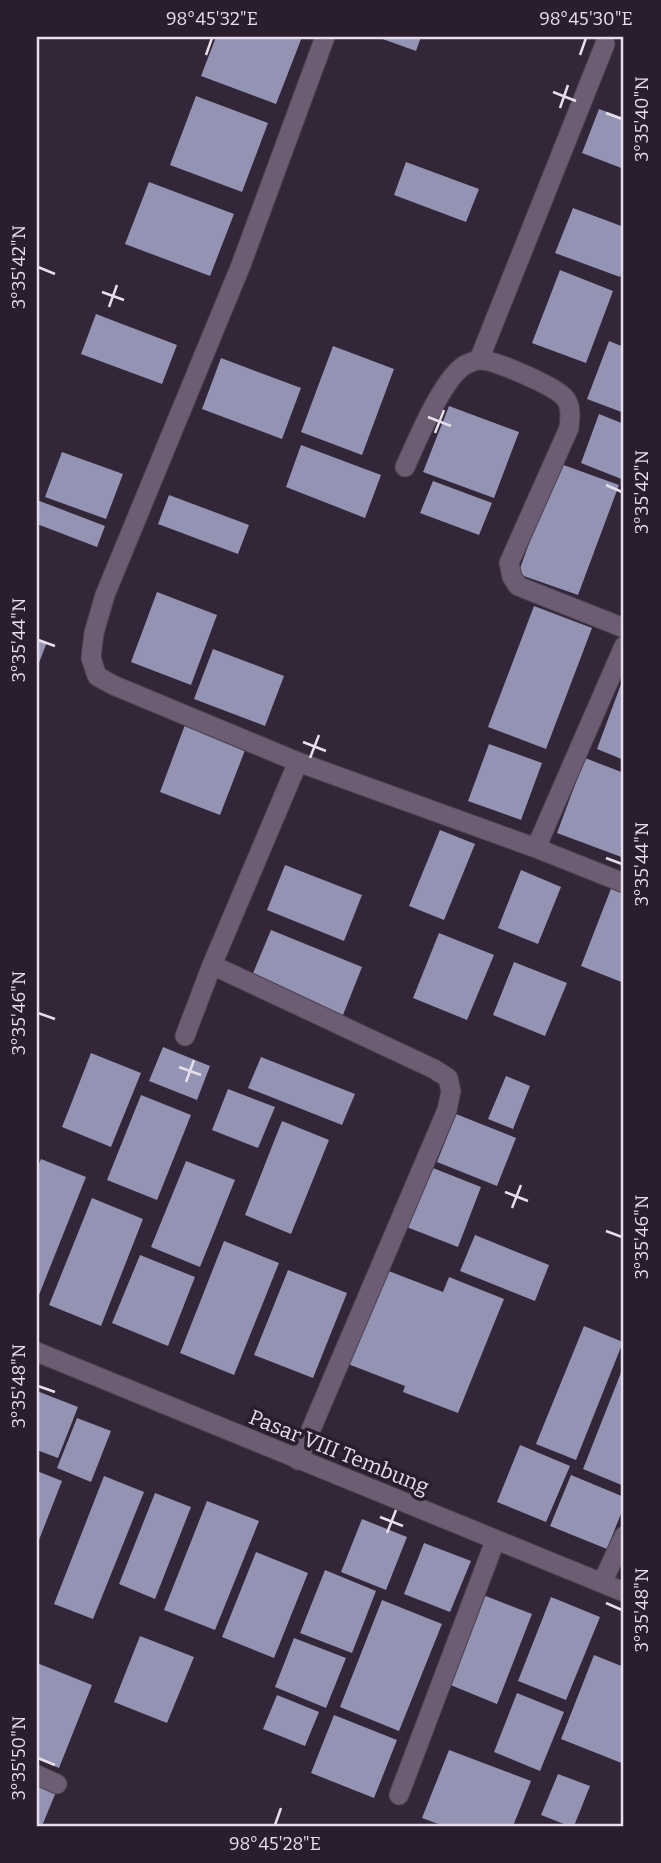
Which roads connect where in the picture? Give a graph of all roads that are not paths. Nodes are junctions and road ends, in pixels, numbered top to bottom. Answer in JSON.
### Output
{"nodes":[{"id":1,"x":325,"y":37,"type":"edge"},
{"id":2,"x":605,"y":44,"type":"dead end"},
{"id":3,"x":480,"y":359,"type":"junction"},
{"id":4,"x":405,"y":467,"type":"dead end"},
{"id":5,"x":624,"y":628,"type":"edge"},
{"id":6,"x":624,"y":646,"type":"edge"},
{"id":7,"x":298,"y":762,"type":"junction"},
{"id":8,"x":536,"y":848,"type":"junction"},
{"id":9,"x":624,"y":883,"type":"edge"},
{"id":10,"x":212,"y":965,"type":"junction"},
{"id":11,"x":185,"y":1036,"type":"dead end"},
{"id":12,"x":37,"y":1352,"type":"edge"},
{"id":13,"x":298,"y":1460,"type":"junction"},
{"id":14,"x":624,"y":1536,"type":"edge"},
{"id":15,"x":495,"y":1541,"type":"junction"},
{"id":16,"x":602,"y":1583,"type":"junction"},
{"id":17,"x":624,"y":1592,"type":"edge"},
{"id":18,"x":37,"y":1775,"type":"edge"},
{"id":19,"x":57,"y":1784,"type":"dead end"},
{"id":20,"x":399,"y":1795,"type":"dead end"}],
"edges":[{"from":1,"to":7,"type":"street"},
{"from":2,"to":3,"type":"street"},
{"from":3,"to":4,"type":"street"},
{"from":3,"to":5,"type":"street"},
{"from":6,"to":8,"type":"street"},
{"from":7,"to":8,"type":"street"},
{"from":7,"to":10,"type":"street"},
{"from":8,"to":9,"type":"street"},
{"from":10,"to":11,"type":"street"},
{"from":10,"to":13,"type":"street"},
{"from":12,"to":13,"type":"street","name":"Pasar VIII Tembung"},
{"from":13,"to":15,"type":"street","name":"Pasar VIII Tembung"},
{"from":14,"to":16,"type":"street"},
{"from":15,"to":16,"type":"street","name":"Pasar VIII Tembung"},
{"from":15,"to":20,"type":"street"},
{"from":16,"to":17,"type":"street","name":"Pasar VIII Tembung"},
{"from":18,"to":19,"type":"street"}]}
